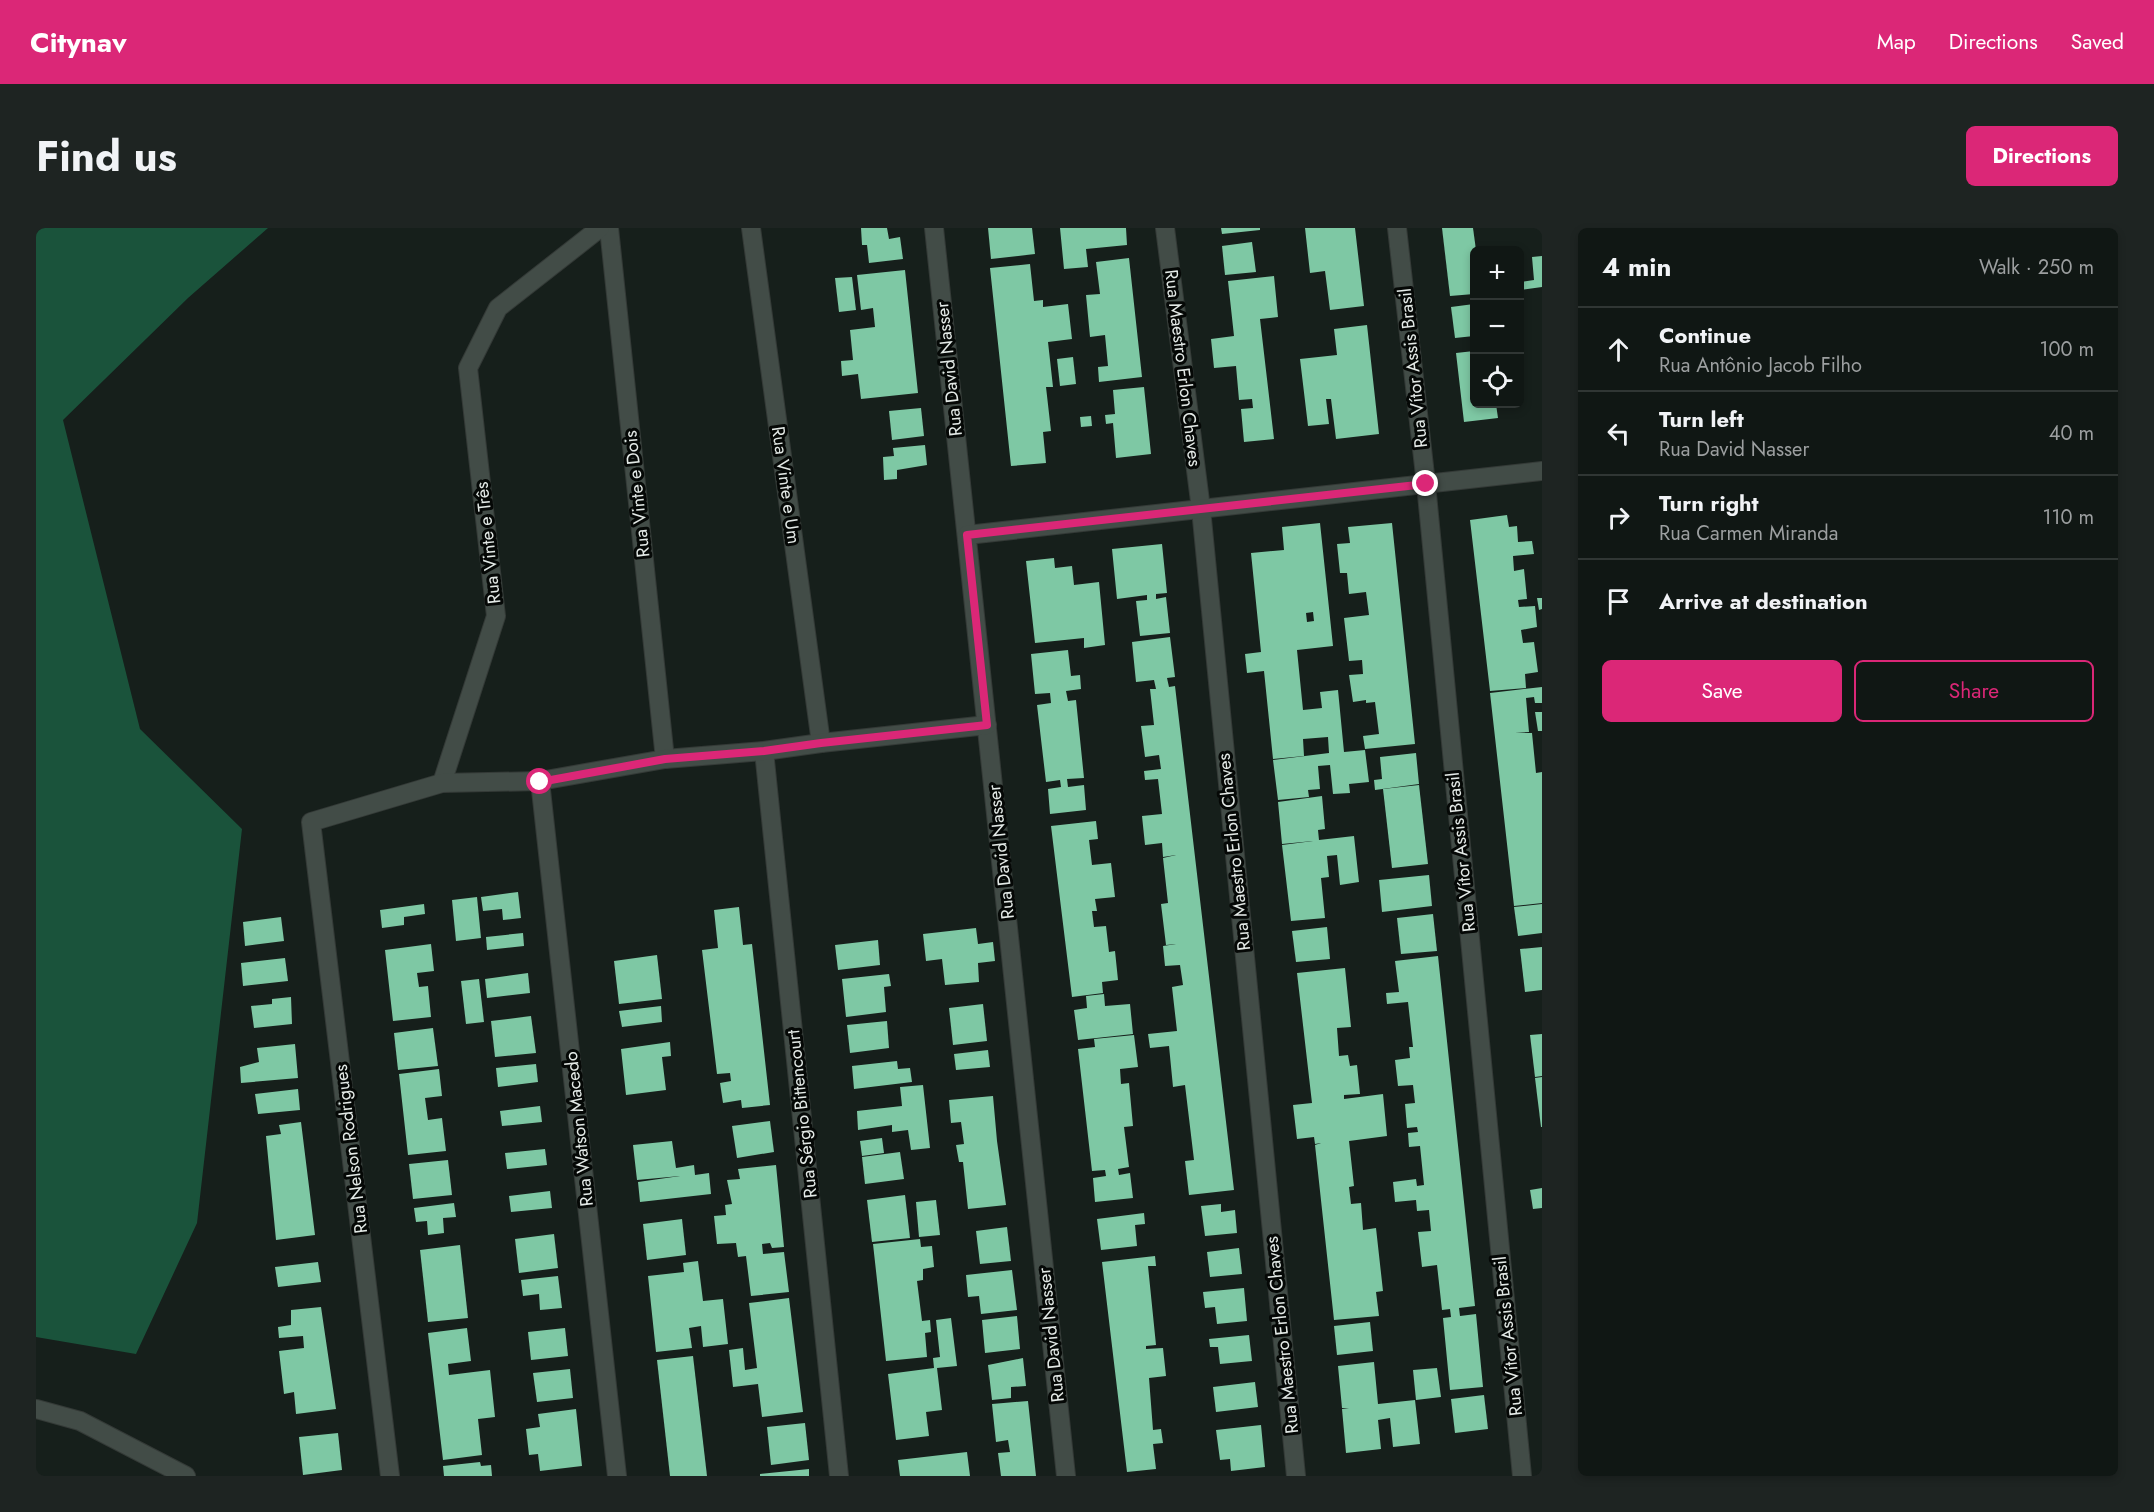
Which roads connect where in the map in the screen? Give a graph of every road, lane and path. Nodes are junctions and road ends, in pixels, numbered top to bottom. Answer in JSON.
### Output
{"nodes":[{"id":1,"x":600,"y":228,"type":"edge"},
{"id":2,"x":609,"y":228,"type":"edge"},
{"id":3,"x":751,"y":228,"type":"edge"},
{"id":4,"x":934,"y":228,"type":"edge"},
{"id":5,"x":1165,"y":228,"type":"edge"},
{"id":6,"x":1397,"y":228,"type":"edge"},
{"id":7,"x":1542,"y":471,"type":"edge"},
{"id":8,"x":1426,"y":484,"type":"junction"},
{"id":9,"x":1201,"y":509,"type":"junction"},
{"id":10,"x":967,"y":535,"type":"junction"},
{"id":11,"x":987,"y":725,"type":"junction"},
{"id":12,"x":821,"y":743,"type":"junction"},
{"id":13,"x":764,"y":751,"type":"junction"},
{"id":14,"x":665,"y":759,"type":"junction"},
{"id":15,"x":540,"y":782,"type":"junction"},
{"id":16,"x":442,"y":783,"type":"junction"},
{"id":17,"x":36,"y":1409,"type":"edge"},
{"id":18,"x":186,"y":1476,"type":"edge"},
{"id":19,"x":390,"y":1476,"type":"edge"},
{"id":20,"x":617,"y":1476,"type":"edge"},
{"id":21,"x":839,"y":1476,"type":"edge"},
{"id":22,"x":1066,"y":1476,"type":"edge"},
{"id":23,"x":1296,"y":1476,"type":"edge"},
{"id":24,"x":1522,"y":1476,"type":"edge"}],
"edges":[{"from":1,"to":16,"type":"street","name":"Rua Vinte e Três"},
{"from":2,"to":14,"type":"street","name":"Rua Vinte e Dois"},
{"from":3,"to":12,"type":"street","name":"Rua Vinte e Um"},
{"from":4,"to":10,"type":"street","name":"Rua David Nasser"},
{"from":5,"to":9,"type":"street","name":"Rua Maestro Erlon Chaves"},
{"from":6,"to":8,"type":"street","name":"Rua Vítor Assis Brasil"},
{"from":7,"to":8,"type":"street"},
{"from":8,"to":9,"type":"street"},
{"from":8,"to":24,"type":"street","name":"Rua Vítor Assis Brasil"},
{"from":9,"to":10,"type":"street"},
{"from":9,"to":23,"type":"street","name":"Rua Maestro Erlon Chaves"},
{"from":10,"to":11,"type":"street","name":"Rua David Nasser"},
{"from":11,"to":12,"type":"street"},
{"from":11,"to":22,"type":"street","name":"Rua David Nasser"},
{"from":12,"to":13,"type":"street"},
{"from":13,"to":14,"type":"street"},
{"from":13,"to":21,"type":"street","name":"Rua Sérgio Bittencourt"},
{"from":14,"to":15,"type":"street"},
{"from":15,"to":16,"type":"street"},
{"from":15,"to":20,"type":"street","name":"Rua Watson Macedo"},
{"from":16,"to":19,"type":"street","name":"Rua Nelson Rodrigues"},
{"from":17,"to":18,"type":"street"}]}
